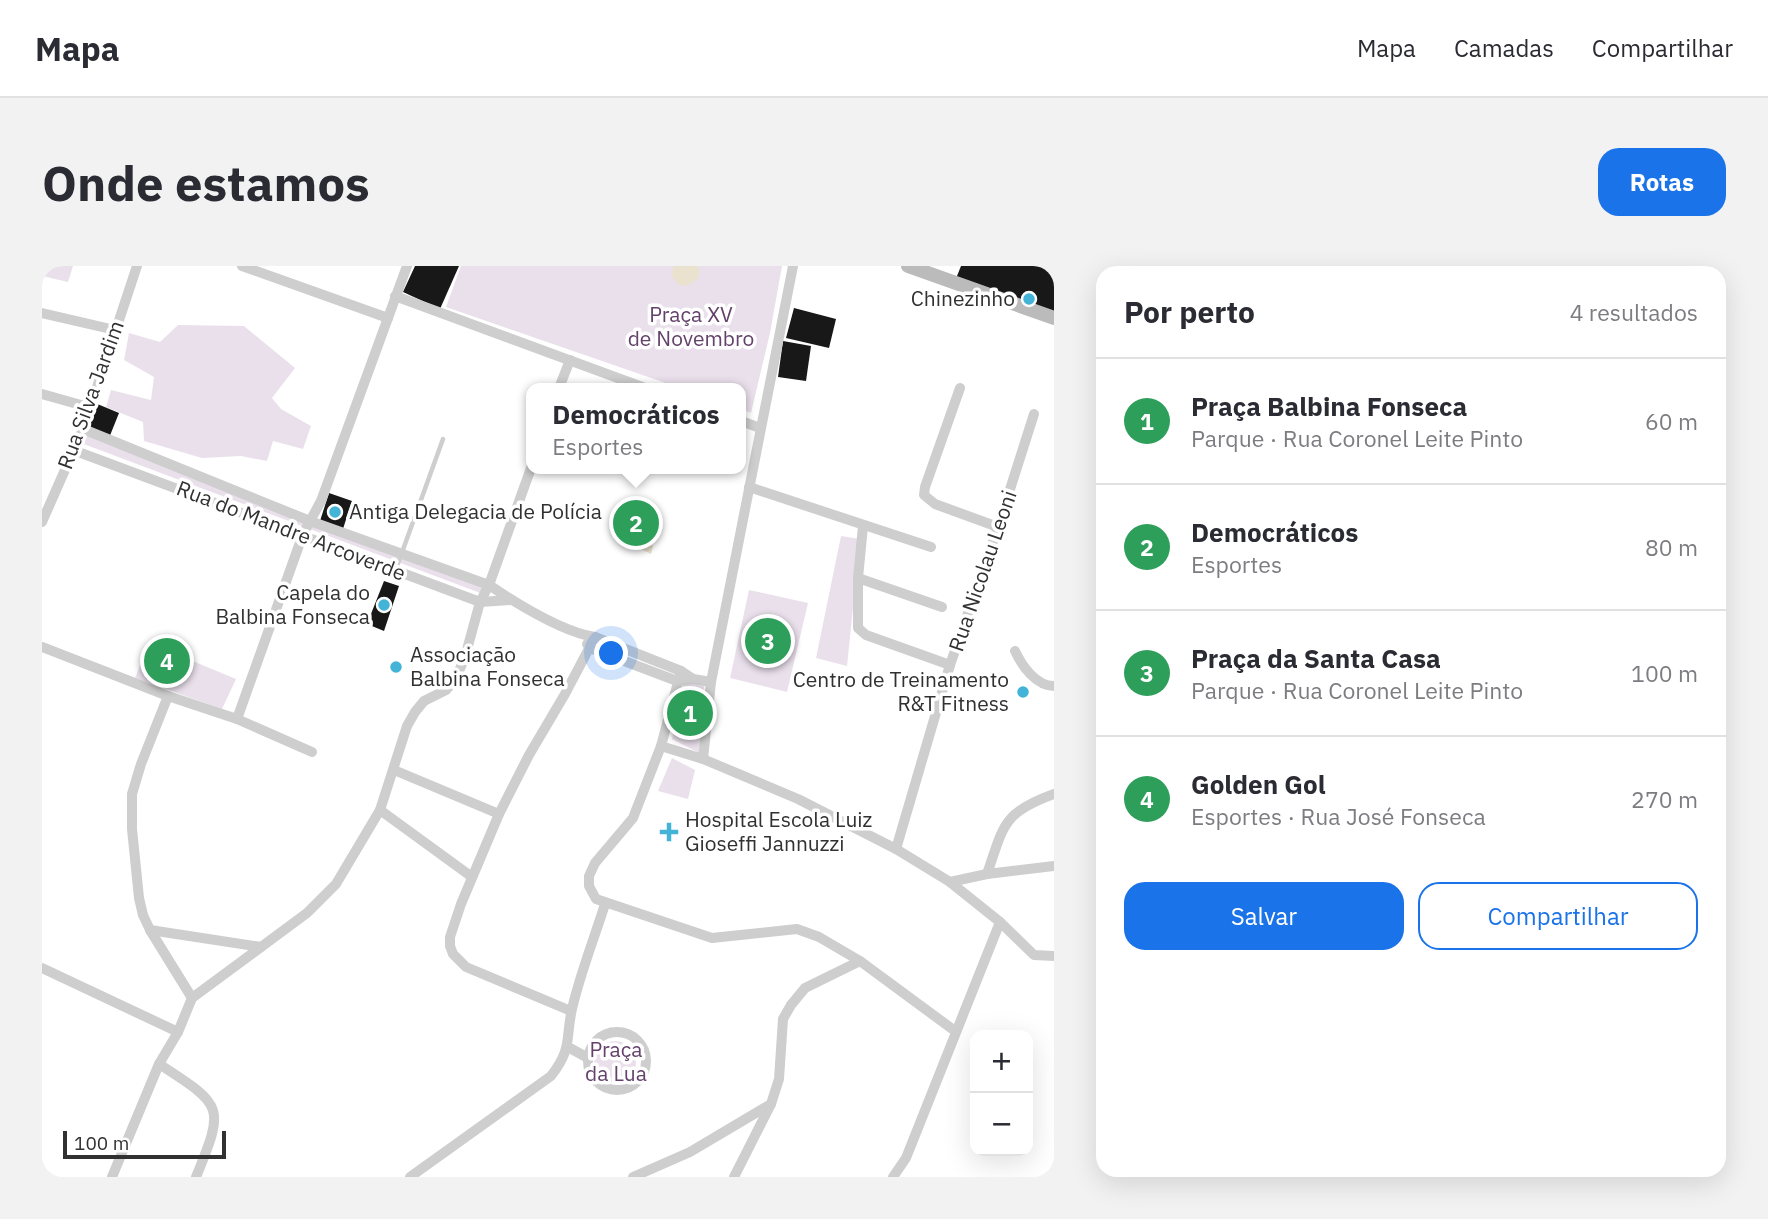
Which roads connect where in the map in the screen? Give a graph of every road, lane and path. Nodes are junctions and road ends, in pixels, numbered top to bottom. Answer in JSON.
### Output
{"nodes":[{"id":1,"x":137,"y":266,"type":"edge"},
{"id":2,"x":242,"y":266,"type":"edge"},
{"id":3,"x":407,"y":266,"type":"edge"},
{"id":4,"x":793,"y":266,"type":"edge"},
{"id":5,"x":908,"y":266,"type":"edge"},
{"id":6,"x":396,"y":296,"type":"junction"},
{"id":7,"x":42,"y":313,"type":"edge"},
{"id":8,"x":388,"y":318,"type":"junction"},
{"id":9,"x":1054,"y":318,"type":"edge"},
{"id":10,"x":115,"y":330,"type":"junction"},
{"id":11,"x":570,"y":360,"type":"junction"},
{"id":12,"x":561,"y":383,"type":"edge"},
{"id":13,"x":632,"y":383,"type":"edge"},
{"id":14,"x":960,"y":388,"type":"dead end"},
{"id":15,"x":42,"y":394,"type":"edge"},
{"id":16,"x":88,"y":408,"type":"junction"},
{"id":17,"x":1034,"y":414,"type":"dead end"},
{"id":18,"x":746,"y":423,"type":"edge"},
{"id":19,"x":760,"y":428,"type":"junction"},
{"id":20,"x":83,"y":429,"type":"junction"},
{"id":21,"x":443,"y":439,"type":"dead end"},
{"id":22,"x":73,"y":450,"type":"junction"},
{"id":23,"x":529,"y":474,"type":"edge"},
{"id":24,"x":749,"y":487,"type":"junction"},
{"id":25,"x":310,"y":521,"type":"junction"},
{"id":26,"x":42,"y":522,"type":"edge"},
{"id":27,"x":863,"y":526,"type":"junction"},
{"id":28,"x":998,"y":527,"type":"junction"},
{"id":29,"x":303,"y":534,"type":"junction"},
{"id":30,"x":931,"y":547,"type":"dead end"},
{"id":31,"x":402,"y":554,"type":"junction"},
{"id":32,"x":396,"y":569,"type":"junction"},
{"id":33,"x":858,"y":578,"type":"junction"},
{"id":34,"x":489,"y":585,"type":"junction"},
{"id":35,"x":511,"y":600,"type":"junction"},
{"id":36,"x":480,"y":602,"type":"junction"},
{"id":37,"x":942,"y":607,"type":"dead end"},
{"id":38,"x":581,"y":635,"type":"junction"},
{"id":39,"x":595,"y":637,"type":"junction"},
{"id":40,"x":42,"y":647,"type":"edge"},
{"id":41,"x":590,"y":648,"type":"junction"},
{"id":42,"x":1016,"y":650,"type":"dead end"},
{"id":43,"x":950,"y":665,"type":"junction"},
{"id":44,"x":679,"y":676,"type":"junction"},
{"id":45,"x":711,"y":682,"type":"junction"},
{"id":46,"x":1054,"y":686,"type":"edge"},
{"id":47,"x":168,"y":696,"type":"junction"},
{"id":48,"x":237,"y":719,"type":"junction"},
{"id":49,"x":661,"y":746,"type":"junction"},
{"id":50,"x":312,"y":752,"type":"dead end"},
{"id":51,"x":703,"y":759,"type":"junction"},
{"id":52,"x":394,"y":770,"type":"junction"},
{"id":53,"x":1054,"y":794,"type":"edge"},
{"id":54,"x":380,"y":810,"type":"junction"},
{"id":55,"x":499,"y":814,"type":"junction"},
{"id":56,"x":896,"y":849,"type":"junction"},
{"id":57,"x":1054,"y":866,"type":"edge"},
{"id":58,"x":987,"y":874,"type":"junction"},
{"id":59,"x":472,"y":877,"type":"junction"},
{"id":60,"x":950,"y":882,"type":"junction"},
{"id":61,"x":605,"y":904,"type":"junction"},
{"id":62,"x":1000,"y":922,"type":"junction"},
{"id":63,"x":150,"y":930,"type":"junction"},
{"id":64,"x":261,"y":947,"type":"junction"},
{"id":65,"x":1054,"y":956,"type":"edge"},
{"id":66,"x":860,"y":961,"type":"junction"},
{"id":67,"x":42,"y":968,"type":"edge"},
{"id":68,"x":192,"y":999,"type":"junction"},
{"id":69,"x":571,"y":1011,"type":"junction"},
{"id":70,"x":955,"y":1031,"type":"junction"},
{"id":71,"x":178,"y":1032,"type":"junction"},
{"id":72,"x":568,"y":1047,"type":"junction"},
{"id":73,"x":588,"y":1058,"type":"junction"},
{"id":74,"x":159,"y":1064,"type":"junction"},
{"id":75,"x":771,"y":1104,"type":"junction"},
{"id":76,"x":414,"y":1176,"type":"edge"},
{"id":77,"x":112,"y":1177,"type":"edge"},
{"id":78,"x":196,"y":1177,"type":"edge"},
{"id":79,"x":633,"y":1177,"type":"edge"},
{"id":80,"x":734,"y":1177,"type":"edge"},
{"id":81,"x":893,"y":1177,"type":"edge"}],
"edges":[{"from":1,"to":10,"type":"street","name":"Rua Silva Jardim"},
{"from":2,"to":8,"type":"street"},
{"from":3,"to":6,"type":"street"},
{"from":4,"to":19,"type":"street"},
{"from":5,"to":9,"type":"street"},
{"from":6,"to":8,"type":"street"},
{"from":6,"to":11,"type":"street"},
{"from":7,"to":10,"type":"street"},
{"from":8,"to":25,"type":"street"},
{"from":10,"to":16,"type":"street","name":"Rua Silva Jardim"},
{"from":11,"to":12,"type":"street"},
{"from":11,"to":13,"type":"street"},
{"from":14,"to":28,"type":"street"},
{"from":15,"to":16,"type":"street"},
{"from":16,"to":20,"type":"street","name":"Rua Silva Jardim"},
{"from":17,"to":28,"type":"street","name":"Rua Nicolau Leoni"},
{"from":18,"to":19,"type":"street"},
{"from":19,"to":24,"type":"street"},
{"from":20,"to":22,"type":"street","name":"Rua Silva Jardim"},
{"from":20,"to":25,"type":"street","name":"Rua do Mandre Arcoverde"},
{"from":21,"to":31,"type":"lane"},
{"from":22,"to":26,"type":"street","name":"Rua Silva Jardim"},
{"from":22,"to":29,"type":"street","name":"Rua do Mandre Arcoverde"},
{"from":23,"to":34,"type":"street"},
{"from":24,"to":27,"type":"street"},
{"from":24,"to":45,"type":"street"},
{"from":25,"to":29,"type":"street"},
{"from":25,"to":31,"type":"street","name":"Rua do Mandre Arcoverde"},
{"from":27,"to":30,"type":"street"},
{"from":27,"to":33,"type":"street"},
{"from":28,"to":43,"type":"street","name":"Rua Nicolau Leoni"},
{"from":29,"to":32,"type":"street","name":"Rua do Mandre Arcoverde"},
{"from":29,"to":48,"type":"street"},
{"from":31,"to":32,"type":"lane"},
{"from":31,"to":34,"type":"street","name":"Rua do Mandre Arcoverde"},
{"from":32,"to":36,"type":"street","name":"Rua do Mandre Arcoverde"},
{"from":33,"to":37,"type":"street"},
{"from":33,"to":43,"type":"street"},
{"from":34,"to":35,"type":"street","name":"Rua do Mandre Arcoverde"},
{"from":34,"to":36,"type":"street"},
{"from":35,"to":36,"type":"street","name":"Rua do Mandre Arcoverde"},
{"from":35,"to":38,"type":"street","name":"Rua do Mandre Arcoverde"},
{"from":36,"to":52,"type":"street"},
{"from":38,"to":39,"type":"street","name":"Rua do Mandre Arcoverde"},
{"from":38,"to":41,"type":"street","name":"Rua do Mandre Arcoverde"},
{"from":39,"to":41,"type":"street"},
{"from":39,"to":44,"type":"street","name":"Rua do Mandre Arcoverde"},
{"from":40,"to":47,"type":"street"},
{"from":41,"to":44,"type":"street","name":"Rua do Mandre Arcoverde"},
{"from":41,"to":55,"type":"street"},
{"from":42,"to":46,"type":"street"},
{"from":43,"to":56,"type":"street","name":"Rua Nicolau Leoni"},
{"from":44,"to":45,"type":"street","name":"Rua do Mandre Arcoverde"},
{"from":44,"to":49,"type":"street"},
{"from":45,"to":51,"type":"street"},
{"from":47,"to":48,"type":"street"},
{"from":47,"to":63,"type":"street"},
{"from":48,"to":50,"type":"street"},
{"from":49,"to":51,"type":"street"},
{"from":49,"to":61,"type":"street"},
{"from":51,"to":56,"type":"street"},
{"from":52,"to":54,"type":"street"},
{"from":52,"to":55,"type":"street"},
{"from":53,"to":58,"type":"street"},
{"from":54,"to":59,"type":"street"},
{"from":54,"to":64,"type":"street"},
{"from":55,"to":59,"type":"street"},
{"from":56,"to":60,"type":"street"},
{"from":57,"to":58,"type":"street"},
{"from":58,"to":60,"type":"street"},
{"from":59,"to":69,"type":"street"},
{"from":60,"to":62,"type":"street"},
{"from":61,"to":66,"type":"street"},
{"from":61,"to":69,"type":"street"},
{"from":62,"to":65,"type":"street"},
{"from":62,"to":70,"type":"street"},
{"from":63,"to":64,"type":"street"},
{"from":63,"to":68,"type":"street"},
{"from":64,"to":68,"type":"street"},
{"from":66,"to":70,"type":"street"},
{"from":66,"to":75,"type":"street"},
{"from":67,"to":71,"type":"street"},
{"from":68,"to":71,"type":"street"},
{"from":69,"to":72,"type":"street"},
{"from":70,"to":81,"type":"street"},
{"from":71,"to":74,"type":"street"},
{"from":72,"to":73,"type":"street"},
{"from":72,"to":76,"type":"street"},
{"from":73,"to":73,"type":"street"},
{"from":74,"to":77,"type":"street"},
{"from":74,"to":78,"type":"street"},
{"from":75,"to":79,"type":"street"},
{"from":75,"to":80,"type":"street"}]}
